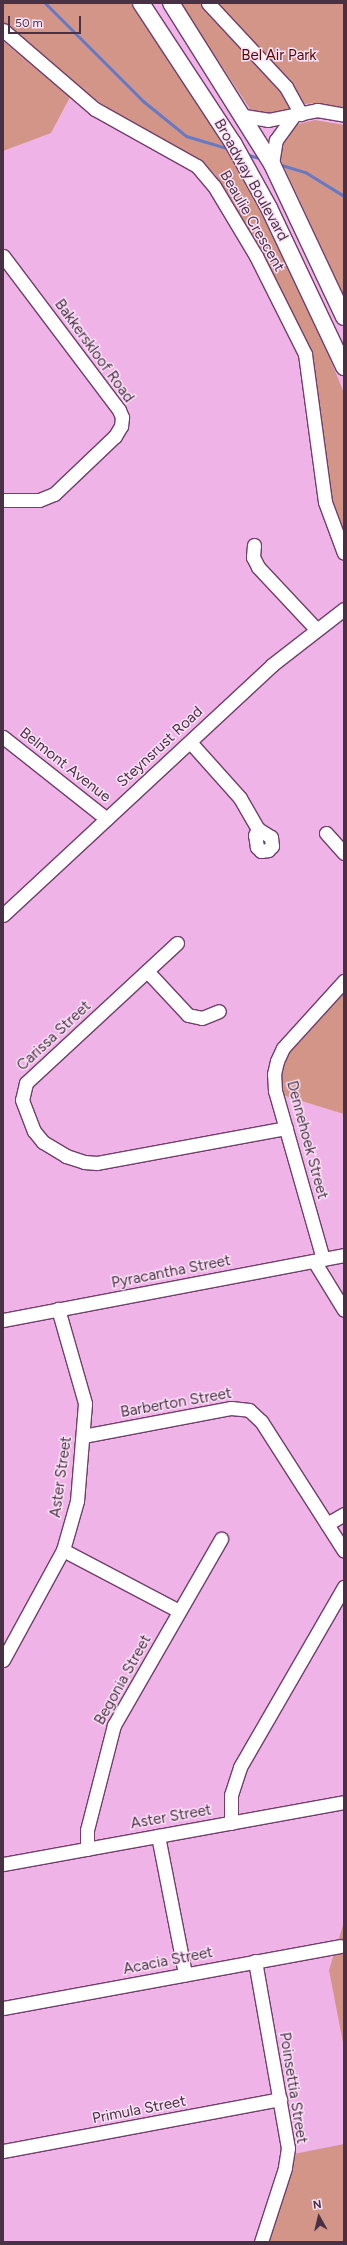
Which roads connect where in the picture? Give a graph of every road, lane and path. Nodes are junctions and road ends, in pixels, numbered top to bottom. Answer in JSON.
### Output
{"nodes":[{"id":1,"x":141,"y":3,"type":"edge"},
{"id":2,"x":171,"y":3,"type":"edge"},
{"id":3,"x":208,"y":3,"type":"edge"},
{"id":4,"x":3,"y":30,"type":"edge"},
{"id":5,"x":297,"y":115,"type":"junction"},
{"id":6,"x":344,"y":115,"type":"edge"},
{"id":7,"x":244,"y":116,"type":"junction"},
{"id":8,"x":272,"y":164,"type":"junction"},
{"id":9,"x":3,"y":256,"type":"edge"},
{"id":10,"x":344,"y":317,"type":"edge"},
{"id":11,"x":344,"y":367,"type":"edge"},
{"id":12,"x":3,"y":500,"type":"edge"},
{"id":13,"x":332,"y":524,"type":"junction"},
{"id":14,"x":344,"y":539,"type":"edge"},
{"id":15,"x":254,"y":545,"type":"dead end"},
{"id":16,"x":344,"y":553,"type":"edge"},
{"id":17,"x":344,"y":609,"type":"edge"},
{"id":18,"x":316,"y":629,"type":"junction"},
{"id":19,"x":3,"y":737,"type":"edge"},
{"id":20,"x":190,"y":742,"type":"junction"},
{"id":21,"x":107,"y":819,"type":"junction"},
{"id":22,"x":258,"y":828,"type":"dead end"},
{"id":23,"x":326,"y":833,"type":"dead end"},
{"id":24,"x":344,"y":853,"type":"edge"},
{"id":25,"x":3,"y":916,"type":"edge"},
{"id":26,"x":177,"y":943,"type":"dead end"},
{"id":27,"x":147,"y":971,"type":"junction"},
{"id":28,"x":344,"y":981,"type":"edge"},
{"id":29,"x":219,"y":1012,"type":"dead end"},
{"id":30,"x":286,"y":1128,"type":"junction"},
{"id":31,"x":344,"y":1255,"type":"edge"},
{"id":32,"x":319,"y":1260,"type":"junction"},
{"id":33,"x":58,"y":1309,"type":"junction"},
{"id":34,"x":344,"y":1310,"type":"edge"},
{"id":35,"x":3,"y":1320,"type":"edge"},
{"id":36,"x":83,"y":1436,"type":"junction"},
{"id":37,"x":344,"y":1514,"type":"edge"},
{"id":38,"x":327,"y":1524,"type":"junction"},
{"id":39,"x":221,"y":1539,"type":"dead end"},
{"id":40,"x":63,"y":1550,"type":"junction"},
{"id":41,"x":344,"y":1551,"type":"edge"},
{"id":42,"x":344,"y":1587,"type":"edge"},
{"id":43,"x":180,"y":1611,"type":"junction"},
{"id":44,"x":3,"y":1660,"type":"edge"},
{"id":45,"x":344,"y":1802,"type":"edge"},
{"id":46,"x":231,"y":1823,"type":"junction"},
{"id":47,"x":158,"y":1836,"type":"junction"},
{"id":48,"x":87,"y":1849,"type":"junction"},
{"id":49,"x":3,"y":1864,"type":"edge"},
{"id":50,"x":340,"y":1946,"type":"dead end"},
{"id":51,"x":255,"y":1961,"type":"junction"},
{"id":52,"x":185,"y":1974,"type":"junction"},
{"id":53,"x":3,"y":2008,"type":"edge"},
{"id":54,"x":280,"y":2099,"type":"junction"},
{"id":55,"x":3,"y":2151,"type":"edge"},
{"id":56,"x":261,"y":2242,"type":"edge"}],
"edges":[{"from":1,"to":11,"type":"main road","name":"Broadway Boulevard"},
{"from":2,"to":7,"type":"main road","name":"Broadway Boulevard"},
{"from":3,"to":5,"type":"street"},
{"from":4,"to":13,"type":"street","name":"Beaulie Crescent"},
{"from":5,"to":6,"type":"street"},
{"from":5,"to":7,"type":"street"},
{"from":5,"to":8,"type":"street"},
{"from":7,"to":8,"type":"main road","name":"Broadway Boulevard"},
{"from":8,"to":10,"type":"main road","name":"Broadway Boulevard"},
{"from":9,"to":12,"type":"street","name":"Bakkerskloof Road"},
{"from":13,"to":14,"type":"street","name":"Beaulie Crescent"},
{"from":13,"to":16,"type":"street","name":"Beaulie Crescent"},
{"from":15,"to":18,"type":"street"},
{"from":17,"to":18,"type":"street","name":"Steynsrust Road"},
{"from":18,"to":20,"type":"street","name":"Steynsrust Road"},
{"from":19,"to":21,"type":"street","name":"Belmont Avenue"},
{"from":20,"to":21,"type":"street","name":"Steynsrust Road"},
{"from":20,"to":22,"type":"street"},
{"from":21,"to":25,"type":"street","name":"Steynsrust Road"},
{"from":23,"to":24,"type":"street"},
{"from":26,"to":27,"type":"street","name":"Carissa Street"},
{"from":27,"to":29,"type":"street"},
{"from":27,"to":30,"type":"street","name":"Carissa Street"},
{"from":28,"to":30,"type":"street","name":"Dennehoek Street"},
{"from":30,"to":32,"type":"street","name":"Dennehoek Street"},
{"from":31,"to":32,"type":"street","name":"Pyracantha Street"},
{"from":32,"to":33,"type":"street","name":"Pyracantha Street"},
{"from":32,"to":34,"type":"street"},
{"from":33,"to":35,"type":"street","name":"Pyracantha Street"},
{"from":33,"to":36,"type":"street","name":"Aster Street"},
{"from":36,"to":38,"type":"street","name":"Barberton Street"},
{"from":36,"to":40,"type":"street","name":"Aster Street"},
{"from":37,"to":38,"type":"street"},
{"from":38,"to":41,"type":"street","name":"Barberton Street"},
{"from":39,"to":43,"type":"street","name":"Begonia Street"},
{"from":40,"to":43,"type":"street"},
{"from":40,"to":44,"type":"street","name":"Aster Street"},
{"from":42,"to":46,"type":"street"},
{"from":43,"to":48,"type":"street","name":"Begonia Street"},
{"from":45,"to":46,"type":"street","name":"Aster Street"},
{"from":46,"to":47,"type":"street","name":"Aster Street"},
{"from":47,"to":48,"type":"street","name":"Aster Street"},
{"from":47,"to":52,"type":"street"},
{"from":48,"to":49,"type":"street","name":"Aster Street"},
{"from":50,"to":51,"type":"street","name":"Acacia Street"},
{"from":51,"to":52,"type":"street","name":"Acacia Street"},
{"from":51,"to":54,"type":"street","name":"Poinsettia Street"},
{"from":52,"to":53,"type":"street","name":"Acacia Street"},
{"from":54,"to":55,"type":"street","name":"Primula Street"},
{"from":54,"to":56,"type":"street","name":"Poinsettia Street"}]}
